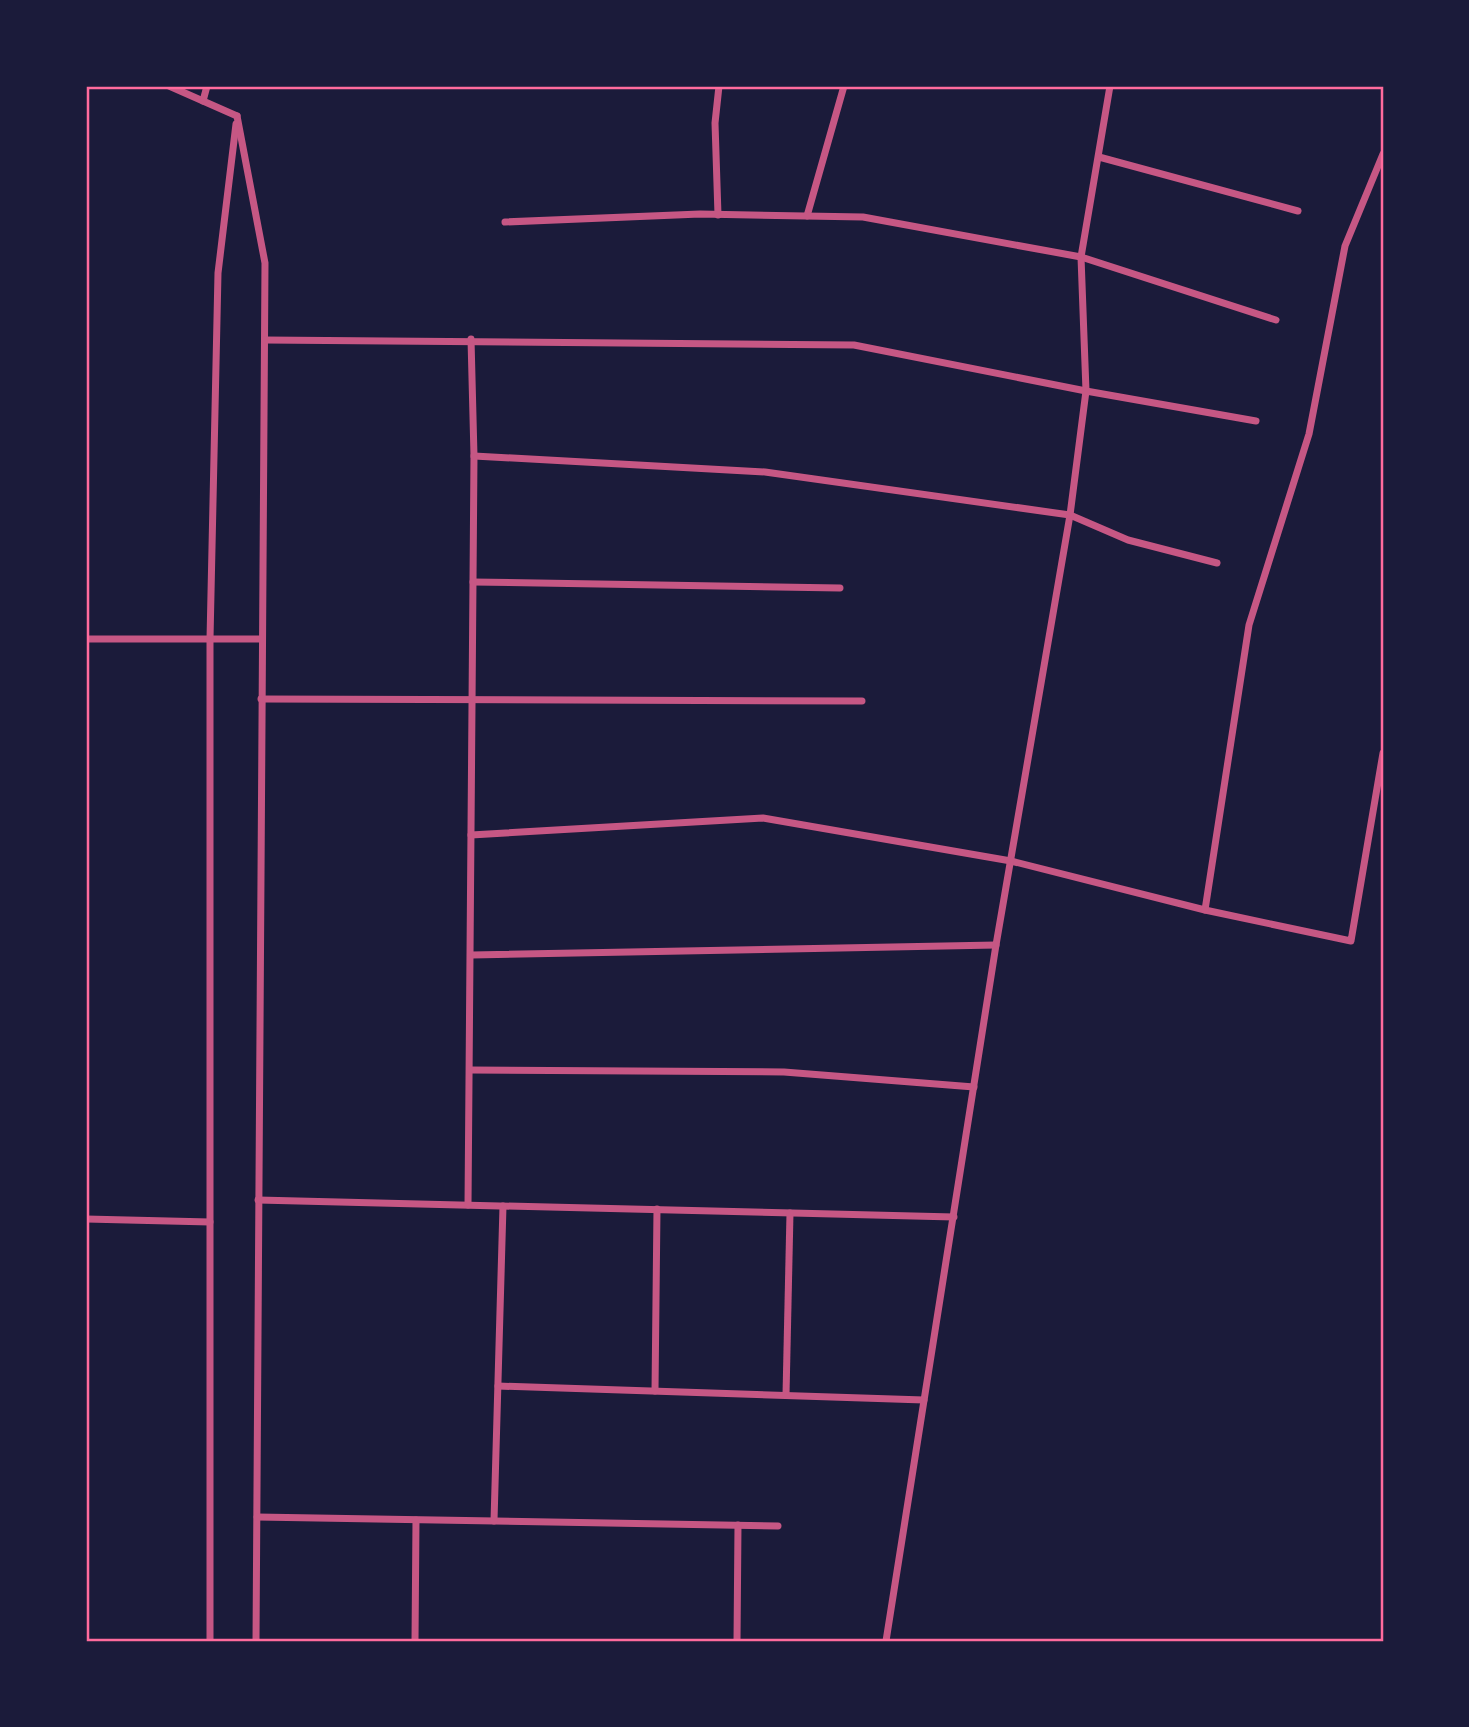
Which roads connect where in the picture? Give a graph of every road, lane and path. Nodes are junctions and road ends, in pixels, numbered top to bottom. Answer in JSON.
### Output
{"nodes":[{"id":1,"x":169,"y":86,"type":"edge"},
{"id":2,"x":207,"y":86,"type":"edge"},
{"id":3,"x":719,"y":86,"type":"edge"},
{"id":4,"x":844,"y":86,"type":"edge"},
{"id":5,"x":1110,"y":86,"type":"edge"},
{"id":6,"x":203,"y":101,"type":"junction"},
{"id":7,"x":237,"y":116,"type":"junction"},
{"id":8,"x":1383,"y":154,"type":"edge"},
{"id":9,"x":1098,"y":157,"type":"junction"},
{"id":10,"x":1298,"y":211,"type":"dead end"},
{"id":11,"x":718,"y":215,"type":"junction"},
{"id":12,"x":807,"y":216,"type":"junction"},
{"id":13,"x":505,"y":222,"type":"dead end"},
{"id":14,"x":1081,"y":257,"type":"junction"},
{"id":15,"x":1276,"y":320,"type":"dead end"},
{"id":16,"x":471,"y":339,"type":"junction"},
{"id":17,"x":265,"y":340,"type":"junction"},
{"id":18,"x":1086,"y":391,"type":"junction"},
{"id":19,"x":1256,"y":421,"type":"dead end"},
{"id":20,"x":474,"y":456,"type":"junction"},
{"id":21,"x":1070,"y":515,"type":"junction"},
{"id":22,"x":1217,"y":563,"type":"dead end"},
{"id":23,"x":473,"y":582,"type":"junction"},
{"id":24,"x":840,"y":588,"type":"dead end"},
{"id":25,"x":86,"y":639,"type":"edge"},
{"id":26,"x":210,"y":639,"type":"junction"},
{"id":27,"x":261,"y":639,"type":"junction"},
{"id":28,"x":261,"y":699,"type":"junction"},
{"id":29,"x":472,"y":700,"type":"junction"},
{"id":30,"x":862,"y":701,"type":"dead end"},
{"id":31,"x":1383,"y":754,"type":"edge"},
{"id":32,"x":471,"y":835,"type":"junction"},
{"id":33,"x":1011,"y":861,"type":"junction"},
{"id":34,"x":1205,"y":910,"type":"junction"},
{"id":35,"x":996,"y":945,"type":"junction"},
{"id":36,"x":472,"y":955,"type":"junction"},
{"id":37,"x":470,"y":1070,"type":"junction"},
{"id":38,"x":974,"y":1087,"type":"junction"},
{"id":39,"x":258,"y":1200,"type":"junction"},
{"id":40,"x":467,"y":1205,"type":"junction"},
{"id":41,"x":503,"y":1206,"type":"junction"},
{"id":42,"x":657,"y":1209,"type":"junction"},
{"id":43,"x":790,"y":1213,"type":"junction"},
{"id":44,"x":954,"y":1217,"type":"junction"},
{"id":45,"x":86,"y":1219,"type":"edge"},
{"id":46,"x":210,"y":1222,"type":"junction"},
{"id":47,"x":498,"y":1386,"type":"junction"},
{"id":48,"x":655,"y":1391,"type":"junction"},
{"id":49,"x":786,"y":1395,"type":"junction"},
{"id":50,"x":925,"y":1400,"type":"junction"},
{"id":51,"x":257,"y":1517,"type":"junction"},
{"id":52,"x":416,"y":1520,"type":"junction"},
{"id":53,"x":494,"y":1521,"type":"junction"},
{"id":54,"x":738,"y":1525,"type":"junction"},
{"id":55,"x":778,"y":1526,"type":"dead end"},
{"id":56,"x":210,"y":1641,"type":"edge"},
{"id":57,"x":256,"y":1641,"type":"edge"},
{"id":58,"x":415,"y":1641,"type":"edge"},
{"id":59,"x":737,"y":1641,"type":"edge"},
{"id":60,"x":886,"y":1641,"type":"edge"}],
"edges":[{"from":1,"to":6,"type":"street"},
{"from":2,"to":6,"type":"street"},
{"from":3,"to":11,"type":"street"},
{"from":4,"to":12,"type":"street"},
{"from":5,"to":9,"type":"street"},
{"from":6,"to":7,"type":"street"},
{"from":7,"to":17,"type":"street"},
{"from":7,"to":26,"type":"street"},
{"from":8,"to":34,"type":"street"},
{"from":9,"to":10,"type":"street"},
{"from":9,"to":14,"type":"street"},
{"from":11,"to":12,"type":"street"},
{"from":11,"to":13,"type":"street"},
{"from":12,"to":14,"type":"street"},
{"from":14,"to":15,"type":"street"},
{"from":14,"to":18,"type":"street"},
{"from":16,"to":17,"type":"street"},
{"from":16,"to":18,"type":"street"},
{"from":16,"to":20,"type":"street"},
{"from":17,"to":27,"type":"street"},
{"from":18,"to":19,"type":"street"},
{"from":18,"to":21,"type":"street"},
{"from":20,"to":21,"type":"street"},
{"from":20,"to":23,"type":"street"},
{"from":21,"to":22,"type":"street"},
{"from":21,"to":33,"type":"street"},
{"from":23,"to":24,"type":"street"},
{"from":23,"to":29,"type":"street"},
{"from":25,"to":26,"type":"street"},
{"from":26,"to":27,"type":"street"},
{"from":26,"to":46,"type":"street"},
{"from":27,"to":28,"type":"street"},
{"from":28,"to":29,"type":"street"},
{"from":28,"to":39,"type":"street"},
{"from":29,"to":30,"type":"street"},
{"from":29,"to":32,"type":"street"},
{"from":31,"to":34,"type":"street"},
{"from":32,"to":33,"type":"street"},
{"from":32,"to":36,"type":"street"},
{"from":33,"to":34,"type":"street"},
{"from":33,"to":35,"type":"street"},
{"from":35,"to":36,"type":"street"},
{"from":35,"to":38,"type":"street"},
{"from":36,"to":37,"type":"street"},
{"from":37,"to":38,"type":"street"},
{"from":37,"to":40,"type":"street"},
{"from":38,"to":44,"type":"street"},
{"from":39,"to":40,"type":"street"},
{"from":39,"to":51,"type":"street"},
{"from":40,"to":41,"type":"street"},
{"from":41,"to":42,"type":"street"},
{"from":41,"to":47,"type":"street"},
{"from":42,"to":43,"type":"street"},
{"from":42,"to":48,"type":"street"},
{"from":43,"to":44,"type":"street"},
{"from":43,"to":49,"type":"street"},
{"from":44,"to":50,"type":"street"},
{"from":45,"to":46,"type":"street"},
{"from":46,"to":56,"type":"street"},
{"from":47,"to":48,"type":"street"},
{"from":47,"to":53,"type":"street"},
{"from":48,"to":49,"type":"street"},
{"from":49,"to":50,"type":"street"},
{"from":50,"to":60,"type":"street"},
{"from":51,"to":52,"type":"street"},
{"from":51,"to":57,"type":"street"},
{"from":52,"to":53,"type":"street"},
{"from":52,"to":58,"type":"street"},
{"from":53,"to":54,"type":"street"},
{"from":54,"to":55,"type":"street"},
{"from":54,"to":59,"type":"street"}]}
